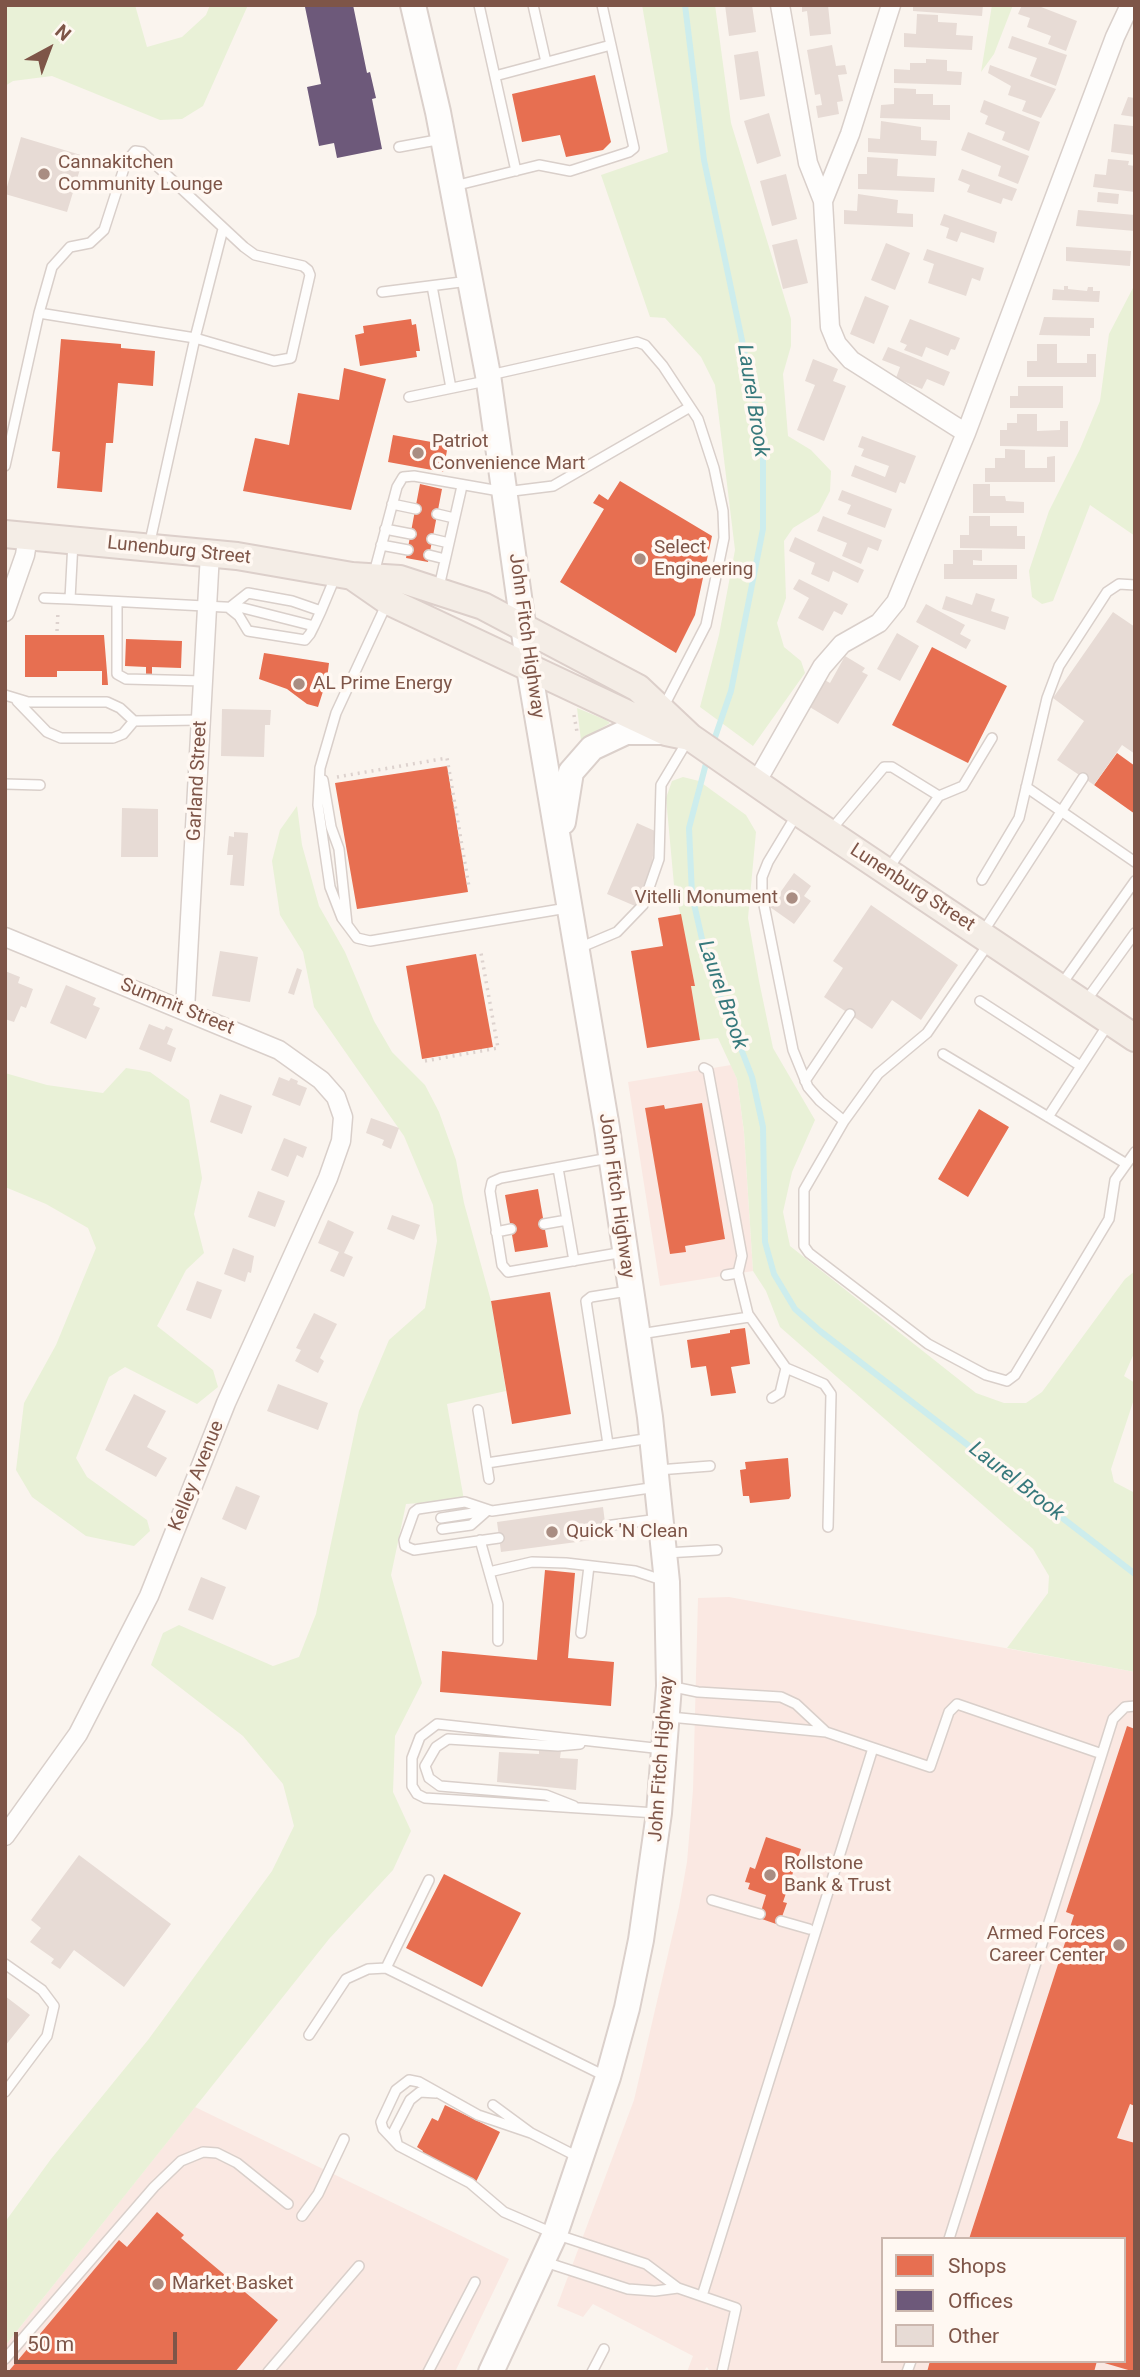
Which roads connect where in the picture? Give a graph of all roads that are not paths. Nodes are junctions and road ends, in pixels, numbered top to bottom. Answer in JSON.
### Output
{"nodes":[{"id":1,"x":413,"y":5,"type":"edge"},
{"id":2,"x":479,"y":5,"type":"edge"},
{"id":3,"x":533,"y":5,"type":"edge"},
{"id":4,"x":602,"y":5,"type":"edge"},
{"id":5,"x":780,"y":5,"type":"edge"},
{"id":6,"x":891,"y":5,"type":"edge"},
{"id":7,"x":1130,"y":5,"type":"edge"},
{"id":8,"x":611,"y":45,"type":"junction"},
{"id":9,"x":546,"y":62,"type":"junction"},
{"id":10,"x":495,"y":76,"type":"junction"},
{"id":11,"x":443,"y":139,"type":"junction"},
{"id":12,"x":399,"y":147,"type":"dead end"},
{"id":13,"x":516,"y":171,"type":"junction"},
{"id":14,"x":453,"y":187,"type":"junction"},
{"id":15,"x":823,"y":201,"type":"junction"},
{"id":16,"x":223,"y":229,"type":"junction"},
{"id":17,"x":471,"y":280,"type":"junction"},
{"id":18,"x":432,"y":286,"type":"junction"},
{"id":19,"x":382,"y":292,"type":"dead end"},
{"id":20,"x":39,"y":313,"type":"junction"},
{"id":21,"x":195,"y":338,"type":"junction"},
{"id":22,"x":488,"y":378,"type":"junction"},
{"id":23,"x":451,"y":388,"type":"junction"},
{"id":24,"x":409,"y":397,"type":"dead end"},
{"id":25,"x":690,"y":407,"type":"junction"},
{"id":26,"x":966,"y":433,"type":"junction"},
{"id":27,"x":7,"y":453,"type":"edge"},
{"id":28,"x":5,"y":467,"type":"edge"},
{"id":29,"x":462,"y":486,"type":"junction"},
{"id":30,"x":505,"y":492,"type":"junction"},
{"id":31,"x":392,"y":504,"type":"junction"},
{"id":32,"x":416,"y":509,"type":"dead end"},
{"id":33,"x":437,"y":514,"type":"dead end"},
{"id":34,"x":454,"y":518,"type":"junction"},
{"id":35,"x":385,"y":528,"type":"junction"},
{"id":36,"x":411,"y":534,"type":"dead end"},
{"id":37,"x":16,"y":535,"type":"edge"},
{"id":38,"x":432,"y":539,"type":"dead end"},
{"id":39,"x":73,"y":540,"type":"junction"},
{"id":40,"x":449,"y":543,"type":"junction"},
{"id":41,"x":381,"y":545,"type":"junction"},
{"id":42,"x":149,"y":547,"type":"junction"},
{"id":43,"x":408,"y":550,"type":"dead end"},
{"id":44,"x":211,"y":553,"type":"junction"},
{"id":45,"x":429,"y":555,"type":"dead end"},
{"id":46,"x":445,"y":559,"type":"junction"},
{"id":47,"x":364,"y":583,"type":"junction"},
{"id":48,"x":1135,"y":585,"type":"edge"},
{"id":49,"x":439,"y":589,"type":"junction"},
{"id":50,"x":44,"y":598,"type":"dead end"},
{"id":51,"x":70,"y":599,"type":"junction"},
{"id":52,"x":117,"y":603,"type":"junction"},
{"id":53,"x":206,"y":607,"type":"junction"},
{"id":54,"x":229,"y":608,"type":"junction"},
{"id":55,"x":321,"y":611,"type":"junction"},
{"id":56,"x":5,"y":612,"type":"edge"},
{"id":57,"x":314,"y":626,"type":"junction"},
{"id":58,"x":524,"y":626,"type":"junction"},
{"id":59,"x":529,"y":667,"type":"junction"},
{"id":60,"x":204,"y":681,"type":"junction"},
{"id":61,"x":5,"y":695,"type":"edge"},
{"id":62,"x":16,"y":699,"type":"junction"},
{"id":63,"x":201,"y":720,"type":"junction"},
{"id":64,"x":134,"y":721,"type":"junction"},
{"id":65,"x":673,"y":726,"type":"junction"},
{"id":66,"x":992,"y":738,"type":"dead end"},
{"id":67,"x":320,"y":768,"type":"junction"},
{"id":68,"x":746,"y":774,"type":"junction"},
{"id":69,"x":1083,"y":778,"type":"dead end"},
{"id":70,"x":5,"y":784,"type":"edge"},
{"id":71,"x":40,"y":785,"type":"dead end"},
{"id":72,"x":1026,"y":787,"type":"junction"},
{"id":73,"x":939,"y":796,"type":"junction"},
{"id":74,"x":798,"y":812,"type":"junction"},
{"id":75,"x":1061,"y":812,"type":"junction"},
{"id":76,"x":829,"y":833,"type":"junction"},
{"id":77,"x":560,"y":847,"type":"junction"},
{"id":78,"x":1135,"y":862,"type":"edge"},
{"id":79,"x":887,"y":871,"type":"junction"},
{"id":80,"x":982,"y":880,"type":"dead end"},
{"id":81,"x":1135,"y":881,"type":"edge"},
{"id":82,"x":570,"y":907,"type":"junction"},
{"id":83,"x":348,"y":929,"type":"junction"},
{"id":84,"x":1135,"y":933,"type":"edge"},
{"id":85,"x":987,"y":936,"type":"junction"},
{"id":86,"x":5,"y":937,"type":"edge"},
{"id":87,"x":577,"y":948,"type":"junction"},
{"id":88,"x":1059,"y":986,"type":"junction"},
{"id":89,"x":980,"y":1001,"type":"dead end"},
{"id":90,"x":1084,"y":1003,"type":"junction"},
{"id":91,"x":185,"y":1010,"type":"junction"},
{"id":92,"x":850,"y":1014,"type":"dead end"},
{"id":93,"x":1110,"y":1021,"type":"junction"},
{"id":94,"x":1135,"y":1038,"type":"edge"},
{"id":95,"x":943,"y":1054,"type":"dead end"},
{"id":96,"x":1079,"y":1065,"type":"junction"},
{"id":97,"x":704,"y":1068,"type":"dead end"},
{"id":98,"x":805,"y":1080,"type":"junction"},
{"id":99,"x":336,"y":1097,"type":"joint"},
{"id":100,"x":1048,"y":1117,"type":"junction"},
{"id":101,"x":844,"y":1121,"type":"junction"},
{"id":102,"x":1135,"y":1152,"type":"edge"},
{"id":103,"x":611,"y":1158,"type":"junction"},
{"id":104,"x":1125,"y":1163,"type":"junction"},
{"id":105,"x":558,"y":1168,"type":"junction"},
{"id":106,"x":567,"y":1220,"type":"junction"},
{"id":107,"x":544,"y":1224,"type":"dead end"},
{"id":108,"x":511,"y":1230,"type":"dead end"},
{"id":109,"x":496,"y":1232,"type":"junction"},
{"id":110,"x":624,"y":1252,"type":"junction"},
{"id":111,"x":574,"y":1261,"type":"junction"},
{"id":112,"x":738,"y":1273,"type":"junction"},
{"id":113,"x":726,"y":1275,"type":"dead end"},
{"id":114,"x":630,"y":1291,"type":"junction"},
{"id":115,"x":749,"y":1317,"type":"junction"},
{"id":116,"x":637,"y":1334,"type":"junction"},
{"id":117,"x":786,"y":1368,"type":"junction"},
{"id":118,"x":772,"y":1398,"type":"dead end"},
{"id":119,"x":478,"y":1410,"type":"dead end"},
{"id":120,"x":653,"y":1438,"type":"junction"},
{"id":121,"x":608,"y":1444,"type":"junction"},
{"id":122,"x":487,"y":1463,"type":"junction"},
{"id":123,"x":710,"y":1466,"type":"dead end"},
{"id":124,"x":489,"y":1479,"type":"dead end"},
{"id":125,"x":658,"y":1479,"type":"junction"},
{"id":126,"x":440,"y":1506,"type":"junction"},
{"id":127,"x":488,"y":1510,"type":"junction"},
{"id":128,"x":441,"y":1518,"type":"junction"},
{"id":129,"x":662,"y":1519,"type":"junction"},
{"id":130,"x":605,"y":1526,"type":"dead end"},
{"id":131,"x":828,"y":1527,"type":"dead end"},
{"id":132,"x":442,"y":1530,"type":"junction"},
{"id":133,"x":499,"y":1538,"type":"dead end"},
{"id":134,"x":480,"y":1540,"type":"junction"},
{"id":135,"x":443,"y":1546,"type":"junction"},
{"id":136,"x":717,"y":1550,"type":"dead end"},
{"id":137,"x":664,"y":1554,"type":"junction"},
{"id":138,"x":589,"y":1566,"type":"junction"},
{"id":139,"x":489,"y":1572,"type":"junction"},
{"id":140,"x":667,"y":1582,"type":"junction"},
{"id":141,"x":581,"y":1633,"type":"dead end"},
{"id":142,"x":498,"y":1641,"type":"dead end"},
{"id":143,"x":669,"y":1686,"type":"junction"},
{"id":144,"x":1135,"y":1706,"type":"edge"},
{"id":145,"x":668,"y":1717,"type":"junction"},
{"id":146,"x":826,"y":1732,"type":"junction"},
{"id":147,"x":593,"y":1743,"type":"junction"},
{"id":148,"x":873,"y":1748,"type":"junction"},
{"id":149,"x":664,"y":1749,"type":"junction"},
{"id":150,"x":1102,"y":1754,"type":"junction"},
{"id":151,"x":582,"y":1806,"type":"junction"},
{"id":152,"x":659,"y":1813,"type":"junction"},
{"id":153,"x":5,"y":1836,"type":"edge"},
{"id":154,"x":429,"y":1880,"type":"dead end"},
{"id":155,"x":712,"y":1900,"type":"dead end"},
{"id":156,"x":760,"y":1914,"type":"dead end"},
{"id":157,"x":781,"y":1921,"type":"dead end"},
{"id":158,"x":809,"y":1929,"type":"dead end"},
{"id":159,"x":5,"y":1964,"type":"edge"},
{"id":160,"x":386,"y":1968,"type":"junction"},
{"id":161,"x":309,"y":2035,"type":"dead end"},
{"id":162,"x":608,"y":2077,"type":"junction"},
{"id":163,"x":5,"y":2092,"type":"edge"},
{"id":164,"x":441,"y":2094,"type":"junction"},
{"id":165,"x":493,"y":2105,"type":"dead end"},
{"id":166,"x":531,"y":2133,"type":"junction"},
{"id":167,"x":344,"y":2139,"type":"dead end"},
{"id":168,"x":402,"y":2148,"type":"junction"},
{"id":169,"x":581,"y":2159,"type":"junction"},
{"id":170,"x":288,"y":2204,"type":"dead end"},
{"id":171,"x":302,"y":2216,"type":"dead end"},
{"id":172,"x":555,"y":2234,"type":"junction"},
{"id":173,"x":950,"y":2237,"type":"edge"},
{"id":174,"x":544,"y":2261,"type":"junction"},
{"id":175,"x":359,"y":2266,"type":"dead end"},
{"id":176,"x":475,"y":2282,"type":"dead end"},
{"id":177,"x":678,"y":2288,"type":"junction"},
{"id":178,"x":702,"y":2297,"type":"junction"},
{"id":179,"x":604,"y":2349,"type":"dead end"},
{"id":180,"x":5,"y":2359,"type":"edge"},
{"id":181,"x":268,"y":2372,"type":"edge"},
{"id":182,"x":428,"y":2372,"type":"edge"},
{"id":183,"x":491,"y":2372,"type":"edge"},
{"id":184,"x":592,"y":2372,"type":"edge"},
{"id":185,"x":722,"y":2372,"type":"edge"}],
"edges":[{"from":1,"to":11,"type":"main road","name":"John Fitch Highway"},
{"from":2,"to":10,"type":"lane"},
{"from":3,"to":9,"type":"lane"},
{"from":4,"to":8,"type":"lane"},
{"from":5,"to":15,"type":"street"},
{"from":6,"to":15,"type":"street"},
{"from":7,"to":26,"type":"street"},
{"from":8,"to":9,"type":"lane"},
{"from":8,"to":13,"type":"lane"},
{"from":9,"to":10,"type":"lane"},
{"from":10,"to":13,"type":"lane"},
{"from":11,"to":12,"type":"lane"},
{"from":11,"to":14,"type":"main road","name":"John Fitch Highway"},
{"from":13,"to":14,"type":"lane"},
{"from":14,"to":17,"type":"main road","name":"John Fitch Highway"},
{"from":15,"to":26,"type":"street"},
{"from":16,"to":20,"type":"lane"},
{"from":16,"to":21,"type":"lane"},
{"from":16,"to":21,"type":"lane"},
{"from":17,"to":18,"type":"lane"},
{"from":17,"to":22,"type":"main road","name":"John Fitch Highway"},
{"from":18,"to":19,"type":"lane"},
{"from":18,"to":23,"type":"lane"},
{"from":20,"to":21,"type":"lane"},
{"from":20,"to":27,"type":"lane"},
{"from":21,"to":42,"type":"lane"},
{"from":22,"to":23,"type":"lane"},
{"from":22,"to":25,"type":"lane"},
{"from":22,"to":30,"type":"main road","name":"John Fitch Highway"},
{"from":23,"to":24,"type":"lane"},
{"from":25,"to":30,"type":"lane"},
{"from":25,"to":65,"type":"lane"},
{"from":26,"to":68,"type":"street"},
{"from":27,"to":28,"type":"lane"},
{"from":29,"to":30,"type":"lane"},
{"from":29,"to":31,"type":"lane"},
{"from":29,"to":34,"type":"lane"},
{"from":30,"to":58,"type":"main road","name":"John Fitch Highway"},
{"from":31,"to":32,"type":"lane"},
{"from":31,"to":35,"type":"lane"},
{"from":33,"to":34,"type":"lane"},
{"from":34,"to":40,"type":"lane"},
{"from":35,"to":36,"type":"lane"},
{"from":35,"to":41,"type":"lane"},
{"from":37,"to":39,"type":"main road","name":"Lunenburg Street"},
{"from":37,"to":56,"type":"street"},
{"from":38,"to":40,"type":"lane"},
{"from":39,"to":42,"type":"main road","name":"Lunenburg Street"},
{"from":39,"to":51,"type":"lane"},
{"from":40,"to":46,"type":"lane"},
{"from":41,"to":43,"type":"lane"},
{"from":41,"to":47,"type":"lane"},
{"from":42,"to":44,"type":"main road","name":"Lunenburg Street"},
{"from":44,"to":47,"type":"main road","name":"Lunenburg Street"},
{"from":44,"to":53,"type":"street","name":"Garland Street"},
{"from":45,"to":46,"type":"lane"},
{"from":46,"to":49,"type":"lane"},
{"from":47,"to":49,"type":"main road","name":"Lunenburg Street"},
{"from":47,"to":55,"type":"lane"},
{"from":47,"to":59,"type":"main road","name":"Lunenburg Street"},
{"from":47,"to":67,"type":"lane"},
{"from":48,"to":72,"type":"lane"},
{"from":49,"to":58,"type":"main road","name":"Lunenburg Street"},
{"from":50,"to":51,"type":"lane"},
{"from":51,"to":52,"type":"lane"},
{"from":52,"to":53,"type":"lane"},
{"from":52,"to":60,"type":"lane"},
{"from":53,"to":54,"type":"lane"},
{"from":53,"to":60,"type":"street","name":"Garland Street"},
{"from":54,"to":55,"type":"lane"},
{"from":54,"to":57,"type":"lane"},
{"from":54,"to":57,"type":"lane"},
{"from":55,"to":57,"type":"lane"},
{"from":58,"to":59,"type":"main road","name":"John Fitch Highway"},
{"from":58,"to":65,"type":"main road","name":"Lunenburg Street"},
{"from":59,"to":65,"type":"main road","name":"Lunenburg Street"},
{"from":59,"to":77,"type":"main road","name":"John Fitch Highway"},
{"from":60,"to":63,"type":"street","name":"Garland Street"},
{"from":61,"to":62,"type":"lane"},
{"from":62,"to":64,"type":"lane"},
{"from":62,"to":64,"type":"lane"},
{"from":63,"to":64,"type":"lane"},
{"from":63,"to":91,"type":"street","name":"Garland Street"},
{"from":65,"to":68,"type":"main road","name":"Lunenburg Street"},
{"from":65,"to":77,"type":"main road"},
{"from":65,"to":87,"type":"lane"},
{"from":66,"to":73,"type":"lane"},
{"from":67,"to":83,"type":"lane"},
{"from":67,"to":83,"type":"lane"},
{"from":68,"to":74,"type":"main road","name":"Lunenburg Street"},
{"from":69,"to":75,"type":"lane"},
{"from":70,"to":71,"type":"lane"},
{"from":72,"to":75,"type":"lane"},
{"from":72,"to":80,"type":"lane"},
{"from":73,"to":76,"type":"lane"},
{"from":73,"to":79,"type":"lane"},
{"from":74,"to":76,"type":"main road","name":"Lunenburg Street"},
{"from":74,"to":98,"type":"lane"},
{"from":75,"to":78,"type":"lane"},
{"from":75,"to":85,"type":"lane"},
{"from":76,"to":79,"type":"main road","name":"Lunenburg Street"},
{"from":77,"to":82,"type":"main road","name":"John Fitch Highway"},
{"from":79,"to":85,"type":"main road","name":"Lunenburg Street"},
{"from":81,"to":88,"type":"lane"},
{"from":82,"to":83,"type":"lane"},
{"from":82,"to":87,"type":"main road","name":"John Fitch Highway"},
{"from":84,"to":90,"type":"lane"},
{"from":85,"to":88,"type":"main road","name":"Lunenburg Street"},
{"from":85,"to":101,"type":"lane"},
{"from":86,"to":91,"type":"street","name":"Summit Street"},
{"from":87,"to":103,"type":"main road","name":"John Fitch Highway"},
{"from":88,"to":90,"type":"main road","name":"Lunenburg Street"},
{"from":89,"to":96,"type":"lane"},
{"from":90,"to":93,"type":"main road","name":"Lunenburg Street"},
{"from":91,"to":99,"type":"street","name":"Summit Street"},
{"from":92,"to":98,"type":"lane"},
{"from":93,"to":94,"type":"main road","name":"Lunenburg Street"},
{"from":93,"to":96,"type":"lane"},
{"from":95,"to":100,"type":"lane"},
{"from":96,"to":100,"type":"lane"},
{"from":97,"to":112,"type":"lane"},
{"from":98,"to":101,"type":"lane"},
{"from":99,"to":153,"type":"street","name":"Kelley Avenue"},
{"from":100,"to":104,"type":"lane"},
{"from":101,"to":104,"type":"lane"},
{"from":102,"to":104,"type":"lane"},
{"from":103,"to":105,"type":"lane"},
{"from":103,"to":110,"type":"main road","name":"John Fitch Highway"},
{"from":105,"to":106,"type":"lane"},
{"from":105,"to":109,"type":"lane"},
{"from":106,"to":107,"type":"lane"},
{"from":106,"to":111,"type":"lane"},
{"from":108,"to":109,"type":"lane"},
{"from":109,"to":111,"type":"lane"},
{"from":110,"to":111,"type":"lane"},
{"from":110,"to":114,"type":"main road","name":"John Fitch Highway"},
{"from":112,"to":113,"type":"lane"},
{"from":112,"to":115,"type":"lane"},
{"from":114,"to":116,"type":"main road","name":"John Fitch Highway"},
{"from":114,"to":121,"type":"lane"},
{"from":115,"to":116,"type":"lane"},
{"from":115,"to":117,"type":"lane"},
{"from":116,"to":120,"type":"main road","name":"John Fitch Highway"},
{"from":117,"to":118,"type":"lane"},
{"from":117,"to":131,"type":"lane"},
{"from":119,"to":122,"type":"lane"},
{"from":120,"to":121,"type":"lane"},
{"from":120,"to":125,"type":"main road","name":"John Fitch Highway"},
{"from":121,"to":122,"type":"lane"},
{"from":122,"to":124,"type":"lane"},
{"from":123,"to":125,"type":"lane"},
{"from":125,"to":127,"type":"lane"},
{"from":125,"to":129,"type":"main road","name":"John Fitch Highway"},
{"from":126,"to":127,"type":"lane"},
{"from":126,"to":128,"type":"lane"},
{"from":126,"to":135,"type":"lane"},
{"from":127,"to":128,"type":"lane"},
{"from":127,"to":132,"type":"lane"},
{"from":128,"to":132,"type":"lane"},
{"from":129,"to":130,"type":"lane"},
{"from":129,"to":137,"type":"main road","name":"John Fitch Highway"},
{"from":132,"to":135,"type":"lane"},
{"from":133,"to":134,"type":"lane"},
{"from":134,"to":135,"type":"lane"},
{"from":134,"to":139,"type":"lane"},
{"from":136,"to":137,"type":"lane"},
{"from":137,"to":140,"type":"main road","name":"John Fitch Highway"},
{"from":138,"to":139,"type":"lane"},
{"from":138,"to":140,"type":"lane"},
{"from":138,"to":141,"type":"lane"},
{"from":139,"to":142,"type":"lane"},
{"from":140,"to":143,"type":"main road","name":"John Fitch Highway"},
{"from":143,"to":145,"type":"main road","name":"John Fitch Highway"},
{"from":143,"to":146,"type":"lane"},
{"from":144,"to":150,"type":"lane"},
{"from":145,"to":146,"type":"lane"},
{"from":145,"to":149,"type":"main road","name":"John Fitch Highway"},
{"from":146,"to":148,"type":"lane"},
{"from":147,"to":149,"type":"lane"},
{"from":147,"to":151,"type":"lane"},
{"from":147,"to":151,"type":"lane"},
{"from":148,"to":150,"type":"lane"},
{"from":148,"to":178,"type":"lane"},
{"from":149,"to":152,"type":"main road","name":"John Fitch Highway"},
{"from":150,"to":173,"type":"lane"},
{"from":151,"to":152,"type":"lane"},
{"from":152,"to":162,"type":"main road","name":"John Fitch Highway"},
{"from":154,"to":160,"type":"lane"},
{"from":155,"to":156,"type":"lane"},
{"from":157,"to":158,"type":"lane"},
{"from":159,"to":163,"type":"lane"},
{"from":160,"to":161,"type":"lane"},
{"from":160,"to":162,"type":"lane"},
{"from":162,"to":169,"type":"main road","name":"John Fitch Highway"},
{"from":164,"to":166,"type":"lane"},
{"from":164,"to":168,"type":"lane"},
{"from":164,"to":168,"type":"lane"},
{"from":165,"to":166,"type":"lane"},
{"from":166,"to":169,"type":"lane"},
{"from":167,"to":171,"type":"lane"},
{"from":168,"to":172,"type":"lane"},
{"from":169,"to":172,"type":"main road","name":"John Fitch Highway"},
{"from":170,"to":180,"type":"lane"},
{"from":172,"to":174,"type":"main road","name":"John Fitch Highway"},
{"from":172,"to":177,"type":"lane"},
{"from":174,"to":177,"type":"lane"},
{"from":174,"to":183,"type":"main road","name":"John Fitch Highway"},
{"from":175,"to":181,"type":"lane"},
{"from":176,"to":182,"type":"lane"},
{"from":177,"to":178,"type":"lane"},
{"from":178,"to":185,"type":"lane"},
{"from":179,"to":184,"type":"lane"}]}
